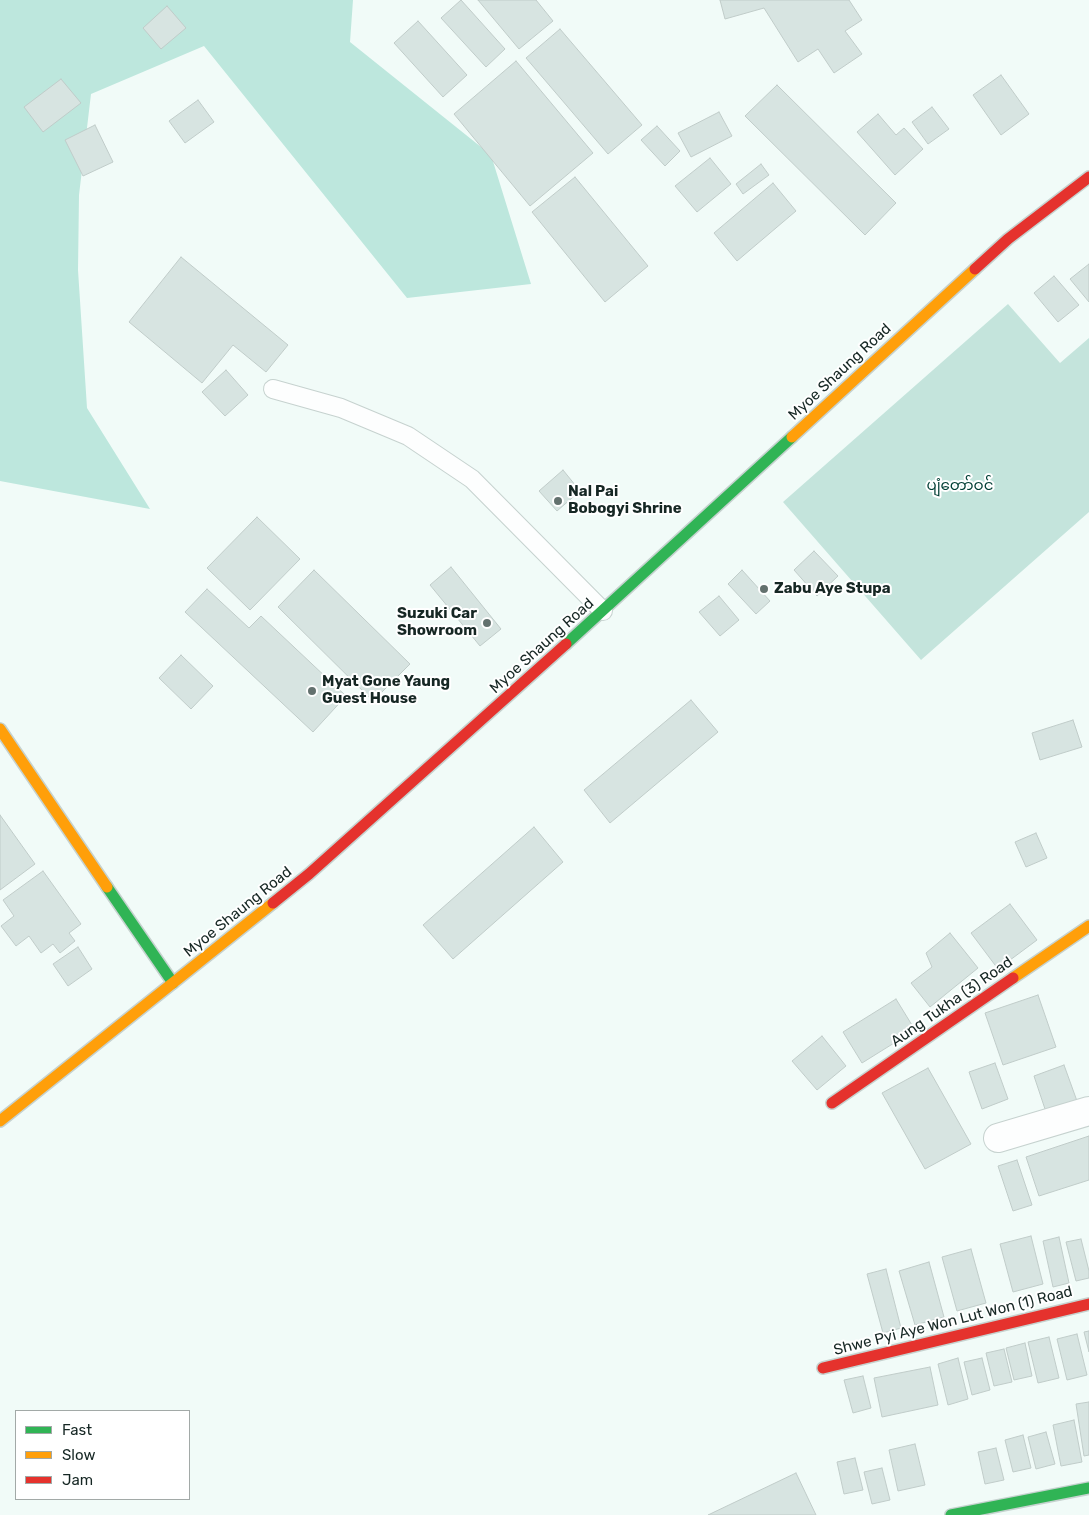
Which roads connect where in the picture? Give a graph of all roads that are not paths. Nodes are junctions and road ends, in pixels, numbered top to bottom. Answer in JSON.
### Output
{"nodes":[{"id":1,"x":1089,"y":176,"type":"edge"},
{"id":2,"x":273,"y":389,"type":"dead end"},
{"id":3,"x":603,"y":611,"type":"junction"},
{"id":4,"x":0,"y":729,"type":"edge"},
{"id":5,"x":1089,"y":926,"type":"edge"},
{"id":6,"x":172,"y":983,"type":"junction"},
{"id":7,"x":832,"y":1103,"type":"dead end"},
{"id":8,"x":1089,"y":1110,"type":"edge"},
{"id":9,"x":0,"y":1121,"type":"edge"},
{"id":10,"x":998,"y":1138,"type":"dead end"},
{"id":11,"x":1089,"y":1304,"type":"edge"},
{"id":12,"x":823,"y":1368,"type":"dead end"},
{"id":13,"x":1089,"y":1488,"type":"edge"},
{"id":14,"x":951,"y":1515,"type":"edge"}],
"edges":[{"from":1,"to":3,"type":"main road","name":"Myoe Shaung Road"},
{"from":2,"to":3,"type":"lane"},
{"from":3,"to":6,"type":"main road","name":"Myoe Shaung Road"},
{"from":4,"to":6,"type":"main road"},
{"from":5,"to":7,"type":"main road","name":"Aung Tukha (3) Road"},
{"from":6,"to":9,"type":"main road","name":"Myoe Shaung Road"},
{"from":8,"to":10,"type":"street"},
{"from":11,"to":12,"type":"main road","name":"Shwe Pyi Aye Won Lut Won (1) Road"},
{"from":13,"to":14,"type":"main road"}]}
